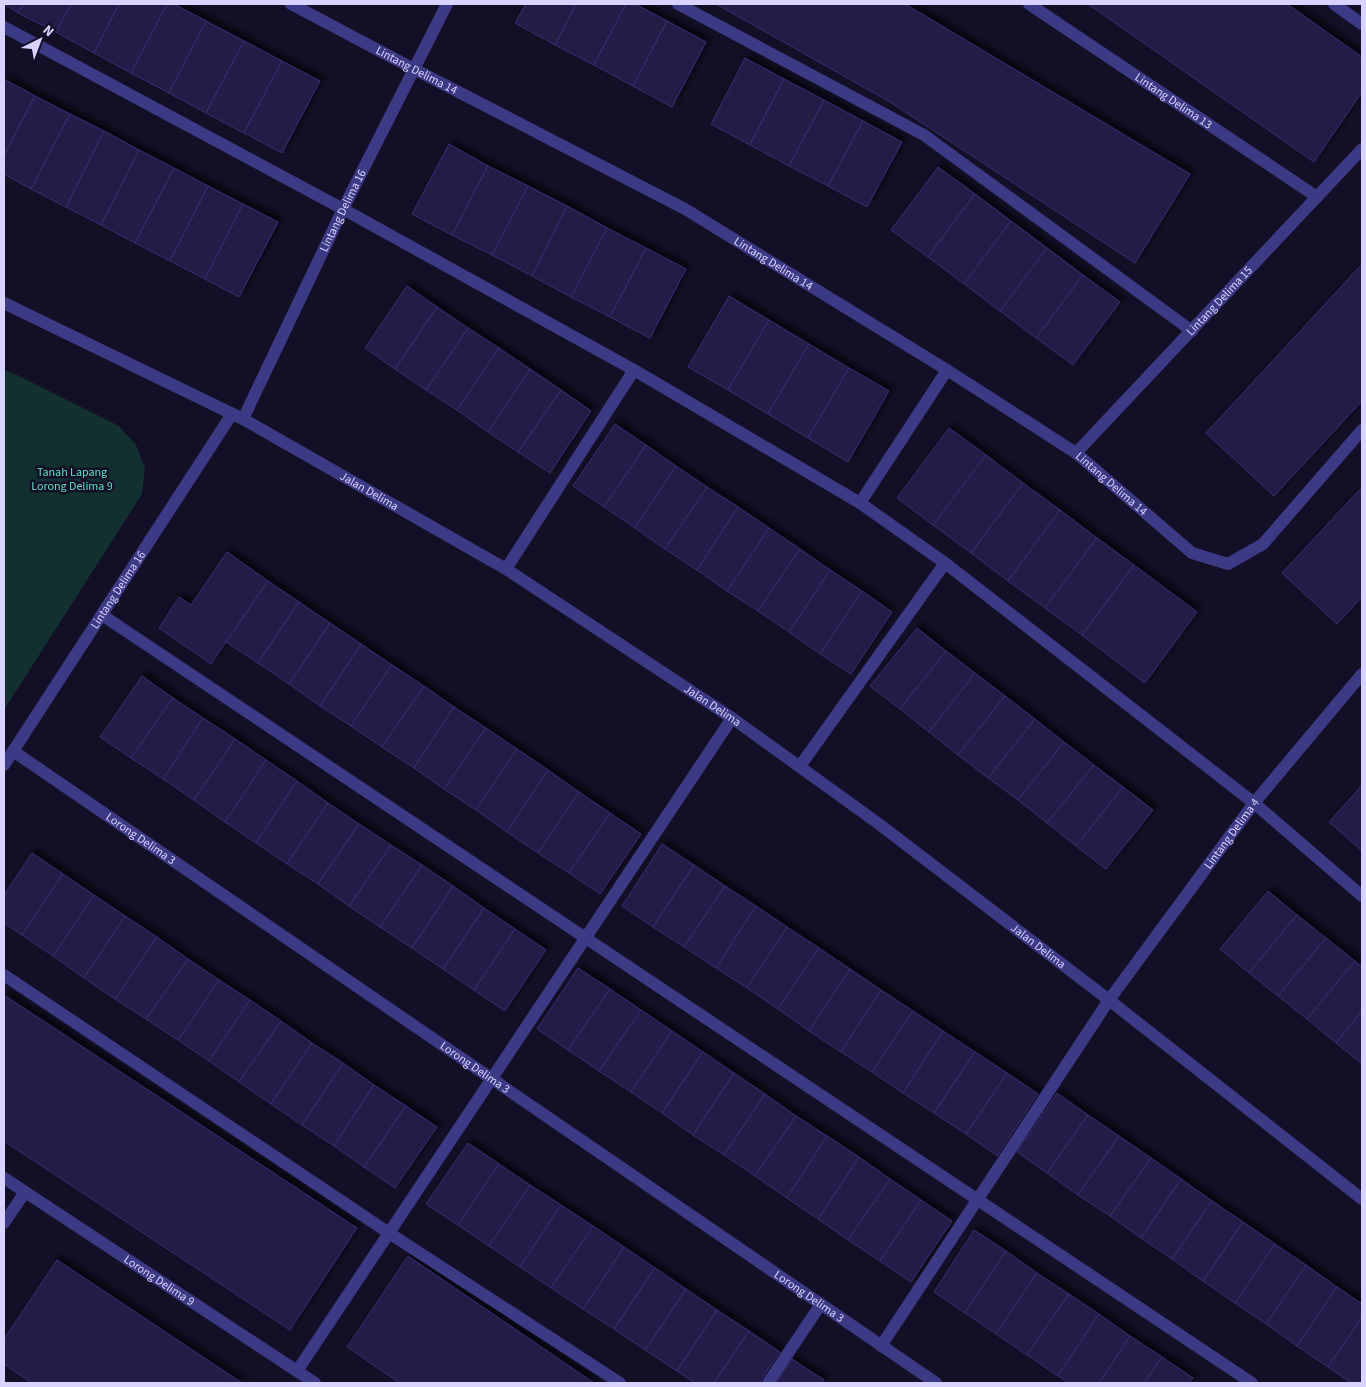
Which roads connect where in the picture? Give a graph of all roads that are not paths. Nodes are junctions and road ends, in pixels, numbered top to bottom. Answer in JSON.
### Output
{"nodes":[{"id":1,"x":291,"y":4,"type":"edge"},
{"id":2,"x":446,"y":4,"type":"edge"},
{"id":3,"x":678,"y":4,"type":"edge"},
{"id":4,"x":1029,"y":4,"type":"edge"},
{"id":5,"x":1334,"y":4,"type":"edge"},
{"id":6,"x":1362,"y":24,"type":"edge"},
{"id":7,"x":4,"y":27,"type":"edge"},
{"id":8,"x":414,"y":69,"type":"junction"},
{"id":9,"x":1362,"y":149,"type":"edge"},
{"id":10,"x":1317,"y":197,"type":"junction"},
{"id":11,"x":343,"y":209,"type":"junction"},
{"id":12,"x":4,"y":303,"type":"edge"},
{"id":13,"x":1192,"y":331,"type":"junction"},
{"id":14,"x":634,"y":370,"type":"junction"},
{"id":15,"x":947,"y":370,"type":"junction"},
{"id":16,"x":237,"y":417,"type":"junction"},
{"id":17,"x":1362,"y":430,"type":"edge"},
{"id":18,"x":1076,"y":453,"type":"junction"},
{"id":19,"x":860,"y":503,"type":"junction"},
{"id":20,"x":945,"y":563,"type":"junction"},
{"id":21,"x":506,"y":569,"type":"junction"},
{"id":22,"x":102,"y":615,"type":"junction"},
{"id":23,"x":1362,"y":676,"type":"edge"},
{"id":24,"x":732,"y":718,"type":"junction"},
{"id":25,"x":13,"y":751,"type":"junction"},
{"id":26,"x":4,"y":766,"type":"edge"},
{"id":27,"x":800,"y":766,"type":"junction"},
{"id":28,"x":1254,"y":803,"type":"junction"},
{"id":29,"x":1362,"y":896,"type":"edge"},
{"id":30,"x":586,"y":938,"type":"junction"},
{"id":31,"x":4,"y":976,"type":"edge"},
{"id":32,"x":1109,"y":1000,"type":"junction"},
{"id":33,"x":491,"y":1080,"type":"junction"},
{"id":34,"x":4,"y":1178,"type":"edge"},
{"id":35,"x":25,"y":1192,"type":"junction"},
{"id":36,"x":978,"y":1200,"type":"junction"},
{"id":37,"x":1362,"y":1200,"type":"edge"},
{"id":38,"x":4,"y":1224,"type":"edge"},
{"id":39,"x":389,"y":1233,"type":"junction"},
{"id":40,"x":821,"y":1304,"type":"junction"},
{"id":41,"x":881,"y":1346,"type":"junction"},
{"id":42,"x":297,"y":1371,"type":"junction"},
{"id":43,"x":316,"y":1383,"type":"edge"},
{"id":44,"x":620,"y":1383,"type":"edge"},
{"id":45,"x":768,"y":1383,"type":"edge"},
{"id":46,"x":936,"y":1383,"type":"edge"},
{"id":47,"x":1252,"y":1383,"type":"edge"}],
"edges":[{"from":1,"to":8,"type":"street","name":"Lintang Delima 14"},
{"from":2,"to":8,"type":"street","name":"Lintang Delima 16"},
{"from":3,"to":13,"type":"street"},
{"from":4,"to":10,"type":"street","name":"Lintang Delima 13"},
{"from":5,"to":6,"type":"street"},
{"from":7,"to":11,"type":"street"},
{"from":8,"to":11,"type":"street","name":"Lintang Delima 16"},
{"from":8,"to":15,"type":"street","name":"Lintang Delima 14"},
{"from":9,"to":10,"type":"street","name":"Lintang Delima 15"},
{"from":10,"to":13,"type":"street","name":"Lintang Delima 15"},
{"from":11,"to":14,"type":"street"},
{"from":11,"to":16,"type":"street","name":"Lintang Delima 16"},
{"from":12,"to":16,"type":"street","name":"Jalan Delima"},
{"from":13,"to":18,"type":"street","name":"Lintang Delima 15"},
{"from":14,"to":19,"type":"street"},
{"from":14,"to":21,"type":"street"},
{"from":15,"to":18,"type":"street","name":"Lintang Delima 14"},
{"from":15,"to":19,"type":"street"},
{"from":16,"to":21,"type":"street","name":"Jalan Delima"},
{"from":16,"to":22,"type":"street","name":"Lintang Delima 16"},
{"from":17,"to":18,"type":"street","name":"Lintang Delima 14"},
{"from":19,"to":20,"type":"street"},
{"from":20,"to":27,"type":"street"},
{"from":20,"to":28,"type":"street"},
{"from":21,"to":24,"type":"street","name":"Jalan Delima"},
{"from":22,"to":25,"type":"street","name":"Lintang Delima 16"},
{"from":22,"to":30,"type":"street"},
{"from":23,"to":28,"type":"street","name":"Lintang Delima 4"},
{"from":24,"to":27,"type":"street","name":"Jalan Delima"},
{"from":24,"to":30,"type":"street"},
{"from":25,"to":26,"type":"street","name":"Lintang Delima 16"},
{"from":25,"to":33,"type":"street","name":"Lorong Delima 3"},
{"from":27,"to":32,"type":"street","name":"Jalan Delima"},
{"from":28,"to":29,"type":"street"},
{"from":28,"to":32,"type":"street","name":"Lintang Delima 4"},
{"from":30,"to":33,"type":"street"},
{"from":30,"to":36,"type":"street"},
{"from":31,"to":39,"type":"street"},
{"from":32,"to":36,"type":"street","name":"Lintang Delima 4"},
{"from":32,"to":37,"type":"street","name":"Jalan Delima"},
{"from":33,"to":39,"type":"street"},
{"from":33,"to":40,"type":"street","name":"Lorong Delima 3"},
{"from":34,"to":35,"type":"street","name":"Lorong Delima 9"},
{"from":35,"to":38,"type":"street"},
{"from":35,"to":42,"type":"street","name":"Lorong Delima 9"},
{"from":36,"to":41,"type":"street","name":"Lintang Delima 4"},
{"from":36,"to":47,"type":"street"},
{"from":39,"to":42,"type":"street"},
{"from":39,"to":44,"type":"street"},
{"from":40,"to":41,"type":"street","name":"Lorong Delima 3"},
{"from":40,"to":45,"type":"street"},
{"from":41,"to":46,"type":"street","name":"Lorong Delima 3"},
{"from":42,"to":43,"type":"street","name":"Lorong Delima 9"}]}
